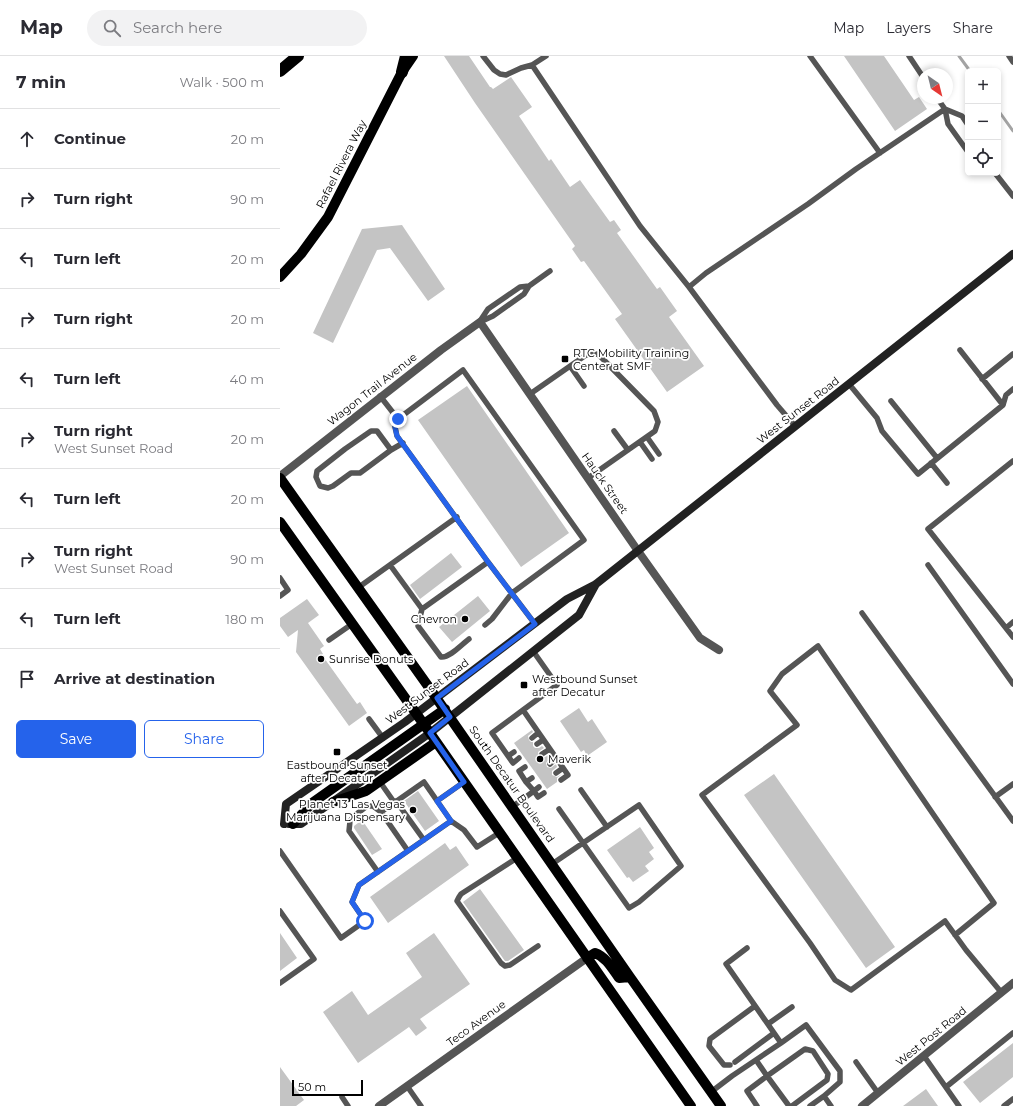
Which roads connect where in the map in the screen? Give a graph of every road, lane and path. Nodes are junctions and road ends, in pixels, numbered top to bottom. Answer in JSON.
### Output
{"nodes":[{"id":1,"x":298,"y":56,"type":"edge"},
{"id":2,"x":406,"y":56,"type":"edge"},
{"id":3,"x":413,"y":56,"type":"edge"},
{"id":4,"x":483,"y":56,"type":"edge"},
{"id":5,"x":546,"y":56,"type":"edge"},
{"id":6,"x":810,"y":56,"type":"edge"},
{"id":7,"x":909,"y":56,"type":"edge"},
{"id":8,"x":1009,"y":56,"type":"edge"},
{"id":9,"x":1013,"y":62,"type":"edge"},
{"id":10,"x":532,"y":65,"type":"junction"},
{"id":11,"x":917,"y":68,"type":"edge"},
{"id":12,"x":280,"y":71,"type":"edge"},
{"id":13,"x":402,"y":72,"type":"junction"},
{"id":14,"x":942,"y":104,"type":"edge"},
{"id":15,"x":945,"y":109,"type":"junction"},
{"id":16,"x":965,"y":120,"type":"edge"},
{"id":17,"x":965,"y":148,"type":"edge"},
{"id":18,"x":880,"y":153,"type":"junction"},
{"id":19,"x":997,"y":176,"type":"edge"},
{"id":20,"x":1013,"y":196,"type":"edge"},
{"id":21,"x":1013,"y":256,"type":"edge"},
{"id":22,"x":550,"y":271,"type":"dead end"},
{"id":23,"x":280,"y":277,"type":"edge"},
{"id":24,"x":689,"y":287,"type":"junction"},
{"id":25,"x":480,"y":322,"type":"junction"},
{"id":26,"x":960,"y":350,"type":"dead end"},
{"id":27,"x":1013,"y":354,"type":"edge"},
{"id":28,"x":570,"y":366,"type":"junction"},
{"id":29,"x":982,"y":379,"type":"junction"},
{"id":30,"x":849,"y":384,"type":"junction"},
{"id":31,"x":584,"y":386,"type":"dead end"},
{"id":32,"x":1013,"y":389,"type":"edge"},
{"id":33,"x":530,"y":394,"type":"junction"},
{"id":34,"x":380,"y":396,"type":"junction"},
{"id":35,"x":891,"y":402,"type":"dead end"},
{"id":36,"x":1003,"y":405,"type":"junction"},
{"id":37,"x":398,"y":419,"type":"junction"},
{"id":38,"x":795,"y":426,"type":"junction"},
{"id":39,"x":614,"y":431,"type":"dead end"},
{"id":40,"x":647,"y":437,"type":"junction"},
{"id":41,"x":640,"y":442,"type":"junction"},
{"id":42,"x":403,"y":443,"type":"junction"},
{"id":43,"x":391,"y":450,"type":"junction"},
{"id":44,"x":628,"y":450,"type":"junction"},
{"id":45,"x":659,"y":454,"type":"dead end"},
{"id":46,"x":937,"y":458,"type":"junction"},
{"id":47,"x":652,"y":459,"type":"dead end"},
{"id":48,"x":1013,"y":461,"type":"edge"},
{"id":49,"x":930,"y":463,"type":"junction"},
{"id":50,"x":280,"y":477,"type":"edge"},
{"id":51,"x":588,"y":478,"type":"junction"},
{"id":52,"x":947,"y":483,"type":"dead end"},
{"id":53,"x":457,"y":517,"type":"junction"},
{"id":54,"x":280,"y":522,"type":"edge"},
{"id":55,"x":638,"y":551,"type":"junction"},
{"id":56,"x":488,"y":562,"type":"junction"},
{"id":57,"x":390,"y":565,"type":"junction"},
{"id":58,"x":928,"y":565,"type":"dead end"},
{"id":59,"x":281,"y":581,"type":"edge"},
{"id":60,"x":596,"y":584,"type":"junction"},
{"id":61,"x":359,"y":588,"type":"junction"},
{"id":62,"x":512,"y":593,"type":"junction"},
{"id":63,"x":280,"y":596,"type":"edge"},
{"id":64,"x":422,"y":609,"type":"junction"},
{"id":65,"x":862,"y":613,"type":"dead end"},
{"id":66,"x":1013,"y":622,"type":"edge"},
{"id":67,"x":352,"y":624,"type":"junction"},
{"id":68,"x":535,"y":624,"type":"junction"},
{"id":69,"x":485,"y":625,"type":"dead end"},
{"id":70,"x":1006,"y":628,"type":"junction"},
{"id":71,"x":1013,"y":637,"type":"edge"},
{"id":72,"x":469,"y":638,"type":"dead end"},
{"id":73,"x":329,"y":640,"type":"dead end"},
{"id":74,"x":720,"y":650,"type":"dead end"},
{"id":75,"x":533,"y":651,"type":"junction"},
{"id":76,"x":1013,"y":684,"type":"edge"},
{"id":77,"x":437,"y":698,"type":"junction"},
{"id":78,"x":523,"y":710,"type":"junction"},
{"id":79,"x":448,"y":713,"type":"junction"},
{"id":80,"x":416,"y":714,"type":"junction"},
{"id":81,"x":369,"y":719,"type":"dead end"},
{"id":82,"x":423,"y":724,"type":"junction"},
{"id":83,"x":430,"y":733,"type":"junction"},
{"id":84,"x":538,"y":733,"type":"junction"},
{"id":85,"x":383,"y":738,"type":"junction"},
{"id":86,"x":532,"y":738,"type":"dead end"},
{"id":87,"x":543,"y":740,"type":"junction"},
{"id":88,"x":436,"y":742,"type":"junction"},
{"id":89,"x":537,"y":744,"type":"dead end"},
{"id":90,"x":550,"y":749,"type":"junction"},
{"id":91,"x":514,"y":752,"type":"dead end"},
{"id":92,"x":542,"y":754,"type":"dead end"},
{"id":93,"x":508,"y":756,"type":"junction"},
{"id":94,"x":519,"y":758,"type":"dead end"},
{"id":95,"x":556,"y":758,"type":"junction"},
{"id":96,"x":513,"y":763,"type":"junction"},
{"id":97,"x":550,"y":764,"type":"dead end"},
{"id":98,"x":525,"y":767,"type":"dead end"},
{"id":99,"x":563,"y":768,"type":"junction"},
{"id":100,"x":519,"y":771,"type":"junction"},
{"id":101,"x":556,"y":773,"type":"dead end"},
{"id":102,"x":532,"y":778,"type":"dead end"},
{"id":103,"x":561,"y":780,"type":"dead end"},
{"id":104,"x":380,"y":782,"type":"junction"},
{"id":105,"x":464,"y":782,"type":"junction"},
{"id":106,"x":526,"y":782,"type":"junction"},
{"id":107,"x":1013,"y":784,"type":"edge"},
{"id":108,"x":536,"y":789,"type":"junction"},
{"id":109,"x":581,"y":790,"type":"dead end"},
{"id":110,"x":544,"y":793,"type":"dead end"},
{"id":111,"x":995,"y":797,"type":"junction"},
{"id":112,"x":437,"y":801,"type":"junction"},
{"id":113,"x":333,"y":802,"type":"junction"},
{"id":114,"x":395,"y":802,"type":"junction"},
{"id":115,"x":512,"y":807,"type":"junction"},
{"id":116,"x":559,"y":808,"type":"dead end"},
{"id":117,"x":380,"y":812,"type":"junction"},
{"id":118,"x":451,"y":821,"type":"junction"},
{"id":119,"x":1013,"y":822,"type":"edge"},
{"id":120,"x":285,"y":824,"type":"edge"},
{"id":121,"x":607,"y":826,"type":"junction"},
{"id":122,"x":499,"y":832,"type":"junction"},
{"id":123,"x":424,"y":840,"type":"junction"},
{"id":124,"x":583,"y":843,"type":"junction"},
{"id":125,"x":280,"y":851,"type":"edge"},
{"id":126,"x":408,"y":851,"type":"junction"},
{"id":127,"x":517,"y":858,"type":"junction"},
{"id":128,"x":552,"y":864,"type":"junction"},
{"id":129,"x":378,"y":872,"type":"junction"},
{"id":130,"x":280,"y":911,"type":"edge"},
{"id":131,"x":955,"y":935,"type":"junction"},
{"id":132,"x":538,"y":946,"type":"dead end"},
{"id":133,"x":747,"y":948,"type":"dead end"},
{"id":134,"x":587,"y":958,"type":"junction"},
{"id":135,"x":630,"y":977,"type":"junction"},
{"id":136,"x":280,"y":983,"type":"edge"},
{"id":137,"x":1013,"y":983,"type":"edge"},
{"id":138,"x":1001,"y":992,"type":"junction"},
{"id":139,"x":755,"y":1006,"type":"junction"},
{"id":140,"x":792,"y":1007,"type":"dead end"},
{"id":141,"x":768,"y":1024,"type":"junction"},
{"id":142,"x":774,"y":1032,"type":"junction"},
{"id":143,"x":1013,"y":1033,"type":"edge"},
{"id":144,"x":781,"y":1043,"type":"junction"},
{"id":145,"x":924,"y":1056,"type":"junction"},
{"id":146,"x":756,"y":1060,"type":"junction"},
{"id":147,"x":856,"y":1062,"type":"dead end"},
{"id":148,"x":767,"y":1076,"type":"junction"},
{"id":149,"x":407,"y":1086,"type":"junction"},
{"id":150,"x":946,"y":1087,"type":"junction"},
{"id":151,"x":711,"y":1092,"type":"junction"},
{"id":152,"x":878,"y":1093,"type":"junction"},
{"id":153,"x":824,"y":1096,"type":"junction"},
{"id":154,"x":342,"y":1097,"type":"dead end"},
{"id":155,"x":1012,"y":1101,"type":"edge"},
{"id":156,"x":758,"y":1104,"type":"edge"},
{"id":157,"x":787,"y":1105,"type":"edge"},
{"id":158,"x":348,"y":1106,"type":"edge"},
{"id":159,"x":379,"y":1106,"type":"edge"},
{"id":160,"x":421,"y":1106,"type":"edge"},
{"id":161,"x":692,"y":1106,"type":"edge"},
{"id":162,"x":721,"y":1106,"type":"edge"},
{"id":163,"x":810,"y":1106,"type":"edge"},
{"id":164,"x":831,"y":1106,"type":"edge"},
{"id":165,"x":862,"y":1106,"type":"edge"},
{"id":166,"x":959,"y":1106,"type":"edge"},
{"id":167,"x":1004,"y":1106,"type":"edge"}],
"edges":[{"from":1,"to":12,"type":"highway"},
{"from":2,"to":13,"type":"highway"},
{"from":3,"to":13,"type":"main road","name":"Rafael Rivera Way"},
{"from":4,"to":10,"type":"lane"},
{"from":5,"to":10,"type":"lane"},
{"from":6,"to":18,"type":"lane"},
{"from":7,"to":11,"type":"lane"},
{"from":8,"to":9,"type":"lane"},
{"from":10,"to":24,"type":"lane"},
{"from":13,"to":23,"type":"main road","name":"Rafael Rivera Way"},
{"from":14,"to":15,"type":"lane"},
{"from":15,"to":16,"type":"lane"},
{"from":15,"to":17,"type":"lane"},
{"from":15,"to":18,"type":"lane"},
{"from":18,"to":24,"type":"lane"},
{"from":19,"to":20,"type":"lane"},
{"from":21,"to":30,"type":"main road","name":"West Sunset Road"},
{"from":22,"to":25,"type":"lane"},
{"from":24,"to":38,"type":"lane"},
{"from":25,"to":33,"type":"street","name":"Hauck Street"},
{"from":25,"to":34,"type":"street","name":"Wagon Trail Avenue"},
{"from":26,"to":29,"type":"lane"},
{"from":27,"to":29,"type":"lane"},
{"from":28,"to":31,"type":"lane"},
{"from":28,"to":33,"type":"lane"},
{"from":28,"to":40,"type":"lane"},
{"from":29,"to":36,"type":"lane"},
{"from":30,"to":38,"type":"main road","name":"West Sunset Road"},
{"from":30,"to":49,"type":"lane"},
{"from":32,"to":36,"type":"lane"},
{"from":33,"to":51,"type":"street","name":"Hauck Street"},
{"from":34,"to":37,"type":"lane"},
{"from":34,"to":50,"type":"street","name":"Wagon Trail Avenue"},
{"from":35,"to":46,"type":"lane"},
{"from":36,"to":46,"type":"lane"},
{"from":37,"to":42,"type":"lane"},
{"from":37,"to":62,"type":"lane"},
{"from":38,"to":55,"type":"main road","name":"West Sunset Road"},
{"from":39,"to":44,"type":"lane"},
{"from":40,"to":41,"type":"lane"},
{"from":40,"to":45,"type":"lane"},
{"from":41,"to":44,"type":"lane"},
{"from":41,"to":47,"type":"lane"},
{"from":42,"to":43,"type":"lane"},
{"from":42,"to":53,"type":"lane"},
{"from":43,"to":43,"type":"lane"},
{"from":44,"to":51,"type":"lane"},
{"from":46,"to":49,"type":"lane"},
{"from":48,"to":70,"type":"lane"},
{"from":49,"to":52,"type":"lane"},
{"from":50,"to":61,"type":"main road","name":"South Decatur Boulevard"},
{"from":51,"to":55,"type":"street","name":"Hauck Street"},
{"from":53,"to":56,"type":"lane"},
{"from":53,"to":57,"type":"lane"},
{"from":54,"to":67,"type":"main road"},
{"from":55,"to":60,"type":"main road","name":"West Sunset Road"},
{"from":55,"to":74,"type":"street","name":"Hauck Street"},
{"from":56,"to":62,"type":"lane"},
{"from":56,"to":64,"type":"lane"},
{"from":57,"to":61,"type":"lane"},
{"from":57,"to":64,"type":"lane"},
{"from":58,"to":76,"type":"lane"},
{"from":59,"to":63,"type":"lane"},
{"from":60,"to":68,"type":"main road","name":"West Sunset Road"},
{"from":60,"to":75,"type":"main road","name":"West Sunset Road"},
{"from":61,"to":77,"type":"main road","name":"South Decatur Boulevard"},
{"from":62,"to":68,"type":"lane"},
{"from":62,"to":69,"type":"lane"},
{"from":64,"to":72,"type":"lane"},
{"from":65,"to":111,"type":"lane"},
{"from":66,"to":70,"type":"lane"},
{"from":67,"to":73,"type":"lane"},
{"from":67,"to":80,"type":"main road"},
{"from":68,"to":77,"type":"main road","name":"West Sunset Road"},
{"from":70,"to":71,"type":"lane"},
{"from":75,"to":78,"type":"lane"},
{"from":75,"to":79,"type":"main road","name":"West Sunset Road"},
{"from":77,"to":79,"type":"main road","name":"South Decatur Boulevard"},
{"from":77,"to":80,"type":"main road","name":"West Sunset Road"},
{"from":78,"to":84,"type":"lane"},
{"from":78,"to":93,"type":"lane"},
{"from":79,"to":82,"type":"main road"},
{"from":79,"to":83,"type":"main road","name":"West Sunset Road"},
{"from":79,"to":115,"type":"main road","name":"South Decatur Boulevard"},
{"from":80,"to":82,"type":"main road"},
{"from":80,"to":85,"type":"main road","name":"West Sunset Road"},
{"from":81,"to":85,"type":"lane"},
{"from":82,"to":83,"type":"main road"},
{"from":82,"to":120,"type":"main road"},
{"from":83,"to":88,"type":"main road"},
{"from":83,"to":113,"type":"main road","name":"West Sunset Road"},
{"from":84,"to":86,"type":"lane"},
{"from":84,"to":87,"type":"lane"},
{"from":85,"to":120,"type":"main road","name":"West Sunset Road"},
{"from":87,"to":89,"type":"lane"},
{"from":87,"to":90,"type":"lane"},
{"from":88,"to":104,"type":"main road"},
{"from":88,"to":105,"type":"main road"},
{"from":90,"to":92,"type":"lane"},
{"from":90,"to":95,"type":"lane"},
{"from":91,"to":93,"type":"lane"},
{"from":93,"to":96,"type":"lane"},
{"from":94,"to":96,"type":"lane"},
{"from":95,"to":97,"type":"lane"},
{"from":95,"to":99,"type":"lane"},
{"from":96,"to":100,"type":"lane"},
{"from":98,"to":100,"type":"lane"},
{"from":99,"to":101,"type":"lane"},
{"from":99,"to":103,"type":"lane"},
{"from":100,"to":106,"type":"lane"},
{"from":102,"to":106,"type":"lane"},
{"from":104,"to":113,"type":"main road"},
{"from":104,"to":114,"type":"lane"},
{"from":105,"to":112,"type":"lane"},
{"from":105,"to":122,"type":"main road"},
{"from":106,"to":108,"type":"lane"},
{"from":107,"to":111,"type":"lane"},
{"from":108,"to":110,"type":"lane"},
{"from":108,"to":115,"type":"lane"},
{"from":109,"to":121,"type":"lane"},
{"from":111,"to":119,"type":"lane"},
{"from":112,"to":114,"type":"lane"},
{"from":112,"to":118,"type":"lane"},
{"from":113,"to":120,"type":"main road","name":"West Sunset Road"},
{"from":114,"to":117,"type":"lane"},
{"from":114,"to":123,"type":"lane"},
{"from":115,"to":128,"type":"main road","name":"South Decatur Boulevard"},
{"from":116,"to":124,"type":"lane"},
{"from":117,"to":126,"type":"lane"},
{"from":117,"to":129,"type":"lane"},
{"from":118,"to":122,"type":"lane"},
{"from":118,"to":123,"type":"lane"},
{"from":121,"to":124,"type":"lane"},
{"from":121,"to":124,"type":"lane"},
{"from":122,"to":127,"type":"main road"},
{"from":123,"to":126,"type":"lane"},
{"from":124,"to":128,"type":"lane"},
{"from":125,"to":129,"type":"lane"},
{"from":126,"to":129,"type":"lane"},
{"from":127,"to":132,"type":"lane"},
{"from":127,"to":134,"type":"main road"},
{"from":128,"to":135,"type":"main road","name":"South Decatur Boulevard"},
{"from":130,"to":136,"type":"lane"},
{"from":131,"to":131,"type":"lane"},
{"from":131,"to":138,"type":"lane"},
{"from":133,"to":139,"type":"lane"},
{"from":134,"to":135,"type":"main road"},
{"from":134,"to":149,"type":"street","name":"Teco Avenue"},
{"from":134,"to":161,"type":"main road"},
{"from":135,"to":151,"type":"main road","name":"South Decatur Boulevard"},
{"from":137,"to":138,"type":"street","name":"West Post Road"},
{"from":138,"to":145,"type":"street","name":"West Post Road"},
{"from":139,"to":141,"type":"lane"},
{"from":139,"to":142,"type":"lane"},
{"from":140,"to":141,"type":"lane"},
{"from":141,"to":142,"type":"lane"},
{"from":142,"to":144,"type":"lane"},
{"from":143,"to":150,"type":"lane"},
{"from":144,"to":146,"type":"lane"},
{"from":144,"to":153,"type":"lane"},
{"from":145,"to":150,"type":"lane"},
{"from":145,"to":152,"type":"street","name":"West Post Road"},
{"from":146,"to":148,"type":"lane"},
{"from":146,"to":151,"type":"lane"},
{"from":147,"to":152,"type":"lane"},
{"from":148,"to":156,"type":"lane"},
{"from":148,"to":157,"type":"lane"},
{"from":148,"to":157,"type":"lane"},
{"from":149,"to":159,"type":"street","name":"Teco Avenue"},
{"from":149,"to":160,"type":"lane"},
{"from":150,"to":166,"type":"lane"},
{"from":151,"to":162,"type":"main road","name":"South Decatur Boulevard"},
{"from":152,"to":165,"type":"street","name":"West Post Road"},
{"from":153,"to":163,"type":"lane"},
{"from":153,"to":164,"type":"lane"},
{"from":154,"to":158,"type":"lane"},
{"from":155,"to":167,"type":"lane"}]}
